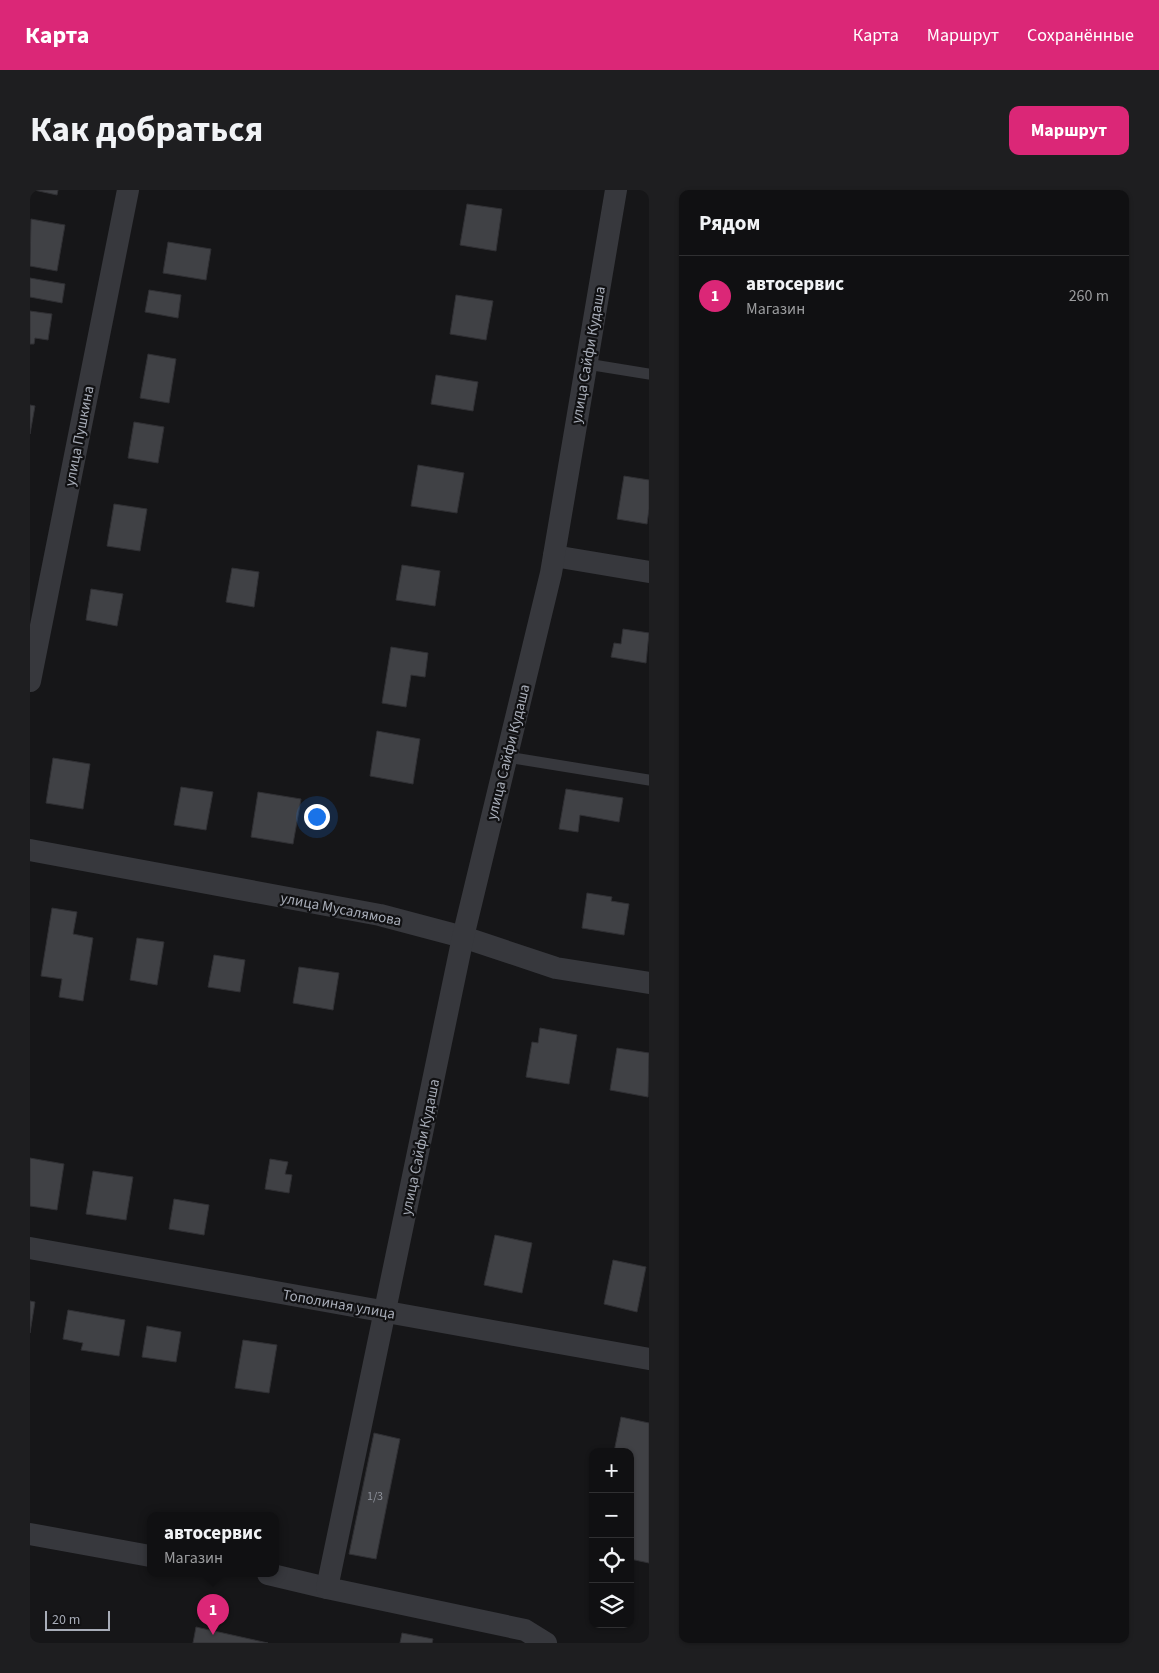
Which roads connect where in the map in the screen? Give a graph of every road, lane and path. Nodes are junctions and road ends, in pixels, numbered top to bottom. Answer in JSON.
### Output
{"nodes":[{"id":1,"x":128,"y":190,"type":"edge"},
{"id":2,"x":616,"y":190,"type":"edge"},
{"id":3,"x":587,"y":364,"type":"junction"},
{"id":4,"x":649,"y":374,"type":"edge"},
{"id":5,"x":554,"y":556,"type":"junction"},
{"id":6,"x":649,"y":572,"type":"edge"},
{"id":7,"x":30,"y":681,"type":"edge"},
{"id":8,"x":507,"y":757,"type":"junction"},
{"id":9,"x":649,"y":780,"type":"edge"},
{"id":10,"x":30,"y":850,"type":"edge"},
{"id":11,"x":463,"y":937,"type":"junction"},
{"id":12,"x":649,"y":983,"type":"edge"},
{"id":13,"x":30,"y":1248,"type":"edge"},
{"id":14,"x":386,"y":1312,"type":"junction"},
{"id":15,"x":649,"y":1359,"type":"edge"},
{"id":16,"x":30,"y":1534,"type":"edge"},
{"id":17,"x":147,"y":1555,"type":"edge"},
{"id":18,"x":279,"y":1577,"type":"edge"},
{"id":19,"x":326,"y":1588,"type":"junction"},
{"id":20,"x":546,"y":1643,"type":"edge"}],
"edges":[{"from":1,"to":7,"type":"street","name":"улица Пушкина"},
{"from":2,"to":3,"type":"street","name":"улица Сайфи Кудаша"},
{"from":3,"to":4,"type":"lane"},
{"from":3,"to":5,"type":"street","name":"улица Сайфи Кудаша"},
{"from":5,"to":6,"type":"street"},
{"from":5,"to":8,"type":"street","name":"улица Сайфи Кудаша"},
{"from":8,"to":9,"type":"lane"},
{"from":8,"to":11,"type":"street","name":"улица Сайфи Кудаша"},
{"from":10,"to":11,"type":"street","name":"улица Мусалямова"},
{"from":11,"to":12,"type":"street","name":"улица Мусалямова"},
{"from":11,"to":14,"type":"street","name":"улица Сайфи Кудаша"},
{"from":13,"to":14,"type":"street","name":"Тополиная улица"},
{"from":14,"to":15,"type":"street","name":"Тополиная улица"},
{"from":14,"to":19,"type":"street","name":"улица Сайфи Кудаша"},
{"from":16,"to":17,"type":"street"},
{"from":18,"to":19,"type":"street"},
{"from":19,"to":20,"type":"street"}]}
